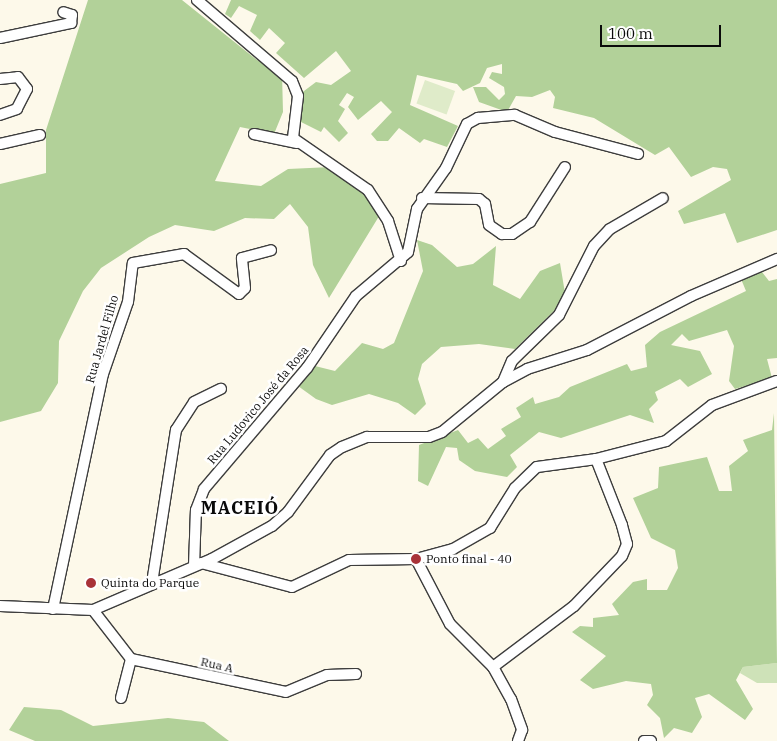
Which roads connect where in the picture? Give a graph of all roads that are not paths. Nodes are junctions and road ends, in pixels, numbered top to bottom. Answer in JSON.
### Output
{"nodes":[{"id":1,"x":197,"y":0,"type":"edge"},
{"id":2,"x":63,"y":12,"type":"dead end"},
{"id":3,"x":0,"y":38,"type":"edge"},
{"id":4,"x":0,"y":79,"type":"edge"},
{"id":5,"x":0,"y":115,"type":"edge"},
{"id":6,"x":254,"y":134,"type":"dead end"},
{"id":7,"x":40,"y":135,"type":"dead end"},
{"id":8,"x":297,"y":143,"type":"junction"},
{"id":9,"x":0,"y":144,"type":"edge"},
{"id":10,"x":638,"y":154,"type":"dead end"},
{"id":11,"x":566,"y":167,"type":"dead end"},
{"id":12,"x":422,"y":198,"type":"junction"},
{"id":13,"x":663,"y":198,"type":"dead end"},
{"id":14,"x":271,"y":250,"type":"dead end"},
{"id":15,"x":777,"y":259,"type":"edge"},
{"id":16,"x":400,"y":261,"type":"junction"},
{"id":17,"x":777,"y":381,"type":"edge"},
{"id":18,"x":502,"y":382,"type":"junction"},
{"id":19,"x":222,"y":389,"type":"dead end"},
{"id":20,"x":596,"y":459,"type":"junction"},
{"id":21,"x":416,"y":559,"type":"junction"},
{"id":22,"x":198,"y":565,"type":"junction"},
{"id":23,"x":152,"y":584,"type":"junction"},
{"id":24,"x":0,"y":606,"type":"edge"},
{"id":25,"x":53,"y":609,"type":"junction"},
{"id":26,"x":93,"y":610,"type":"junction"},
{"id":27,"x":131,"y":659,"type":"junction"},
{"id":28,"x":493,"y":667,"type":"junction"},
{"id":29,"x":356,"y":674,"type":"dead end"},
{"id":30,"x":121,"y":698,"type":"dead end"},
{"id":31,"x":518,"y":741,"type":"edge"},
{"id":32,"x":644,"y":741,"type":"edge"},
{"id":33,"x":651,"y":741,"type":"edge"}],
"edges":[{"from":1,"to":8,"type":"street"},
{"from":2,"to":3,"type":"street"},
{"from":4,"to":5,"type":"street"},
{"from":6,"to":8,"type":"street"},
{"from":7,"to":9,"type":"street"},
{"from":8,"to":16,"type":"street"},
{"from":10,"to":12,"type":"street","name":"Rua Ludovico José da Rosa"},
{"from":11,"to":12,"type":"street"},
{"from":12,"to":16,"type":"street","name":"Rua Ludovico José da Rosa"},
{"from":13,"to":18,"type":"street"},
{"from":14,"to":25,"type":"street","name":"Rua Jardel Filho"},
{"from":15,"to":18,"type":"street"},
{"from":16,"to":22,"type":"street","name":"Rua Ludovico José da Rosa"},
{"from":17,"to":20,"type":"street"},
{"from":18,"to":22,"type":"street"},
{"from":19,"to":23,"type":"street"},
{"from":20,"to":21,"type":"street"},
{"from":20,"to":28,"type":"street"},
{"from":21,"to":22,"type":"street"},
{"from":21,"to":28,"type":"street"},
{"from":22,"to":23,"type":"street"},
{"from":23,"to":26,"type":"street"},
{"from":24,"to":25,"type":"street"},
{"from":25,"to":26,"type":"street"},
{"from":26,"to":27,"type":"street"},
{"from":27,"to":29,"type":"street","name":"Rua A"},
{"from":27,"to":30,"type":"street"},
{"from":28,"to":31,"type":"street"},
{"from":32,"to":33,"type":"street"}]}
